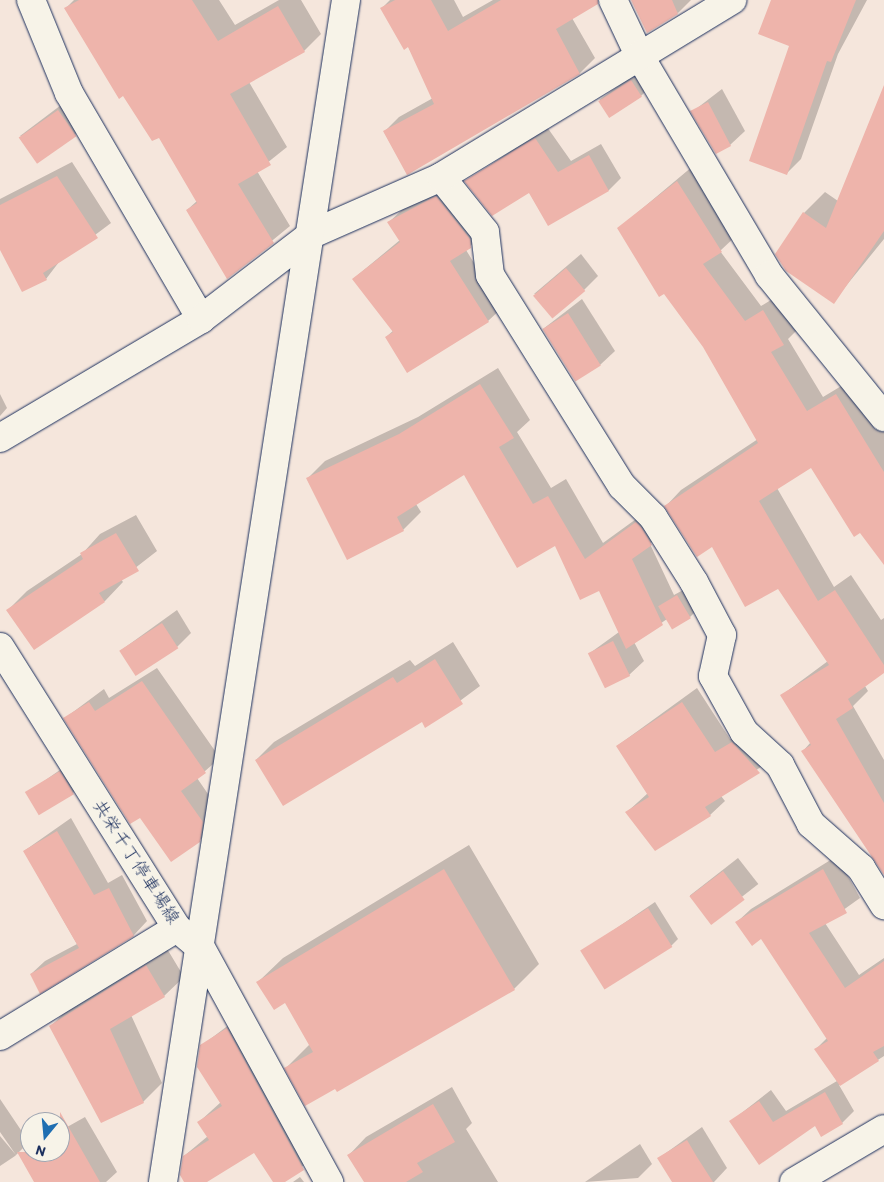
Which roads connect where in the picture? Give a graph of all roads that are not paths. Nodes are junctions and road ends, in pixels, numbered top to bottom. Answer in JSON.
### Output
{"nodes":[{"id":1,"x":31,"y":0,"type":"edge"},
{"id":2,"x":346,"y":0,"type":"edge"},
{"id":3,"x":613,"y":0,"type":"edge"},
{"id":4,"x":732,"y":0,"type":"edge"},
{"id":5,"x":639,"y":55,"type":"junction"},
{"id":6,"x":441,"y":177,"type":"junction"},
{"id":7,"x":312,"y":234,"type":"junction"},
{"id":8,"x":201,"y":319,"type":"junction"},
{"id":9,"x":884,"y":417,"type":"edge"},
{"id":10,"x":0,"y":438,"type":"edge"},
{"id":11,"x":0,"y":646,"type":"edge"},
{"id":12,"x":884,"y":905,"type":"edge"},
{"id":13,"x":176,"y":928,"type":"junction"},
{"id":14,"x":201,"y":948,"type":"junction"},
{"id":15,"x":0,"y":1036,"type":"edge"},
{"id":16,"x":884,"y":1129,"type":"edge"},
{"id":17,"x":163,"y":1182,"type":"edge"},
{"id":18,"x":329,"y":1182,"type":"edge"},
{"id":19,"x":794,"y":1182,"type":"edge"}],
"edges":[{"from":1,"to":8,"type":"street"},
{"from":2,"to":7,"type":"street"},
{"from":3,"to":5,"type":"street"},
{"from":4,"to":5,"type":"street"},
{"from":5,"to":6,"type":"street"},
{"from":5,"to":9,"type":"street"},
{"from":6,"to":7,"type":"street"},
{"from":6,"to":12,"type":"street"},
{"from":7,"to":8,"type":"street"},
{"from":7,"to":14,"type":"street"},
{"from":8,"to":10,"type":"street"},
{"from":11,"to":13,"type":"street","name":"共栄千丁停車場線"},
{"from":13,"to":14,"type":"street","name":"共栄千丁停車場線"},
{"from":13,"to":15,"type":"street"},
{"from":14,"to":17,"type":"street"},
{"from":14,"to":18,"type":"street","name":"共栄千丁停車場線"},
{"from":16,"to":19,"type":"street"}]}
